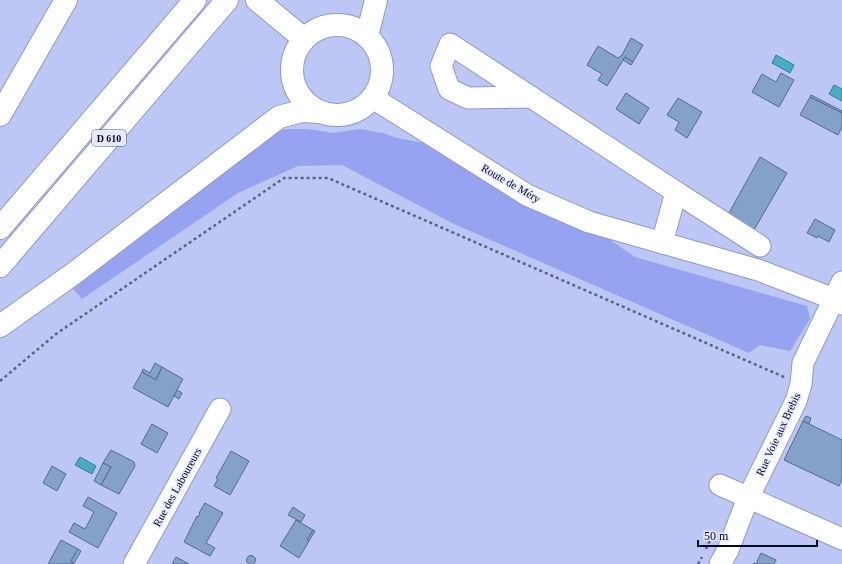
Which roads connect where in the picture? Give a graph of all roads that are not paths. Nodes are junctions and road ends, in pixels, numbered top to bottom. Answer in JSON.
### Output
{"nodes":[{"id":1,"x":66,"y":0,"type":"edge"},
{"id":2,"x":195,"y":0,"type":"edge"},
{"id":3,"x":227,"y":0,"type":"edge"},
{"id":4,"x":257,"y":0,"type":"edge"},
{"id":5,"x":376,"y":0,"type":"edge"},
{"id":6,"x":367,"y":36,"type":"junction"},
{"id":7,"x":304,"y":39,"type":"junction"},
{"id":8,"x":530,"y":97,"type":"dead end"},
{"id":9,"x":373,"y":98,"type":"junction"},
{"id":10,"x":320,"y":112,"type":"junction"},
{"id":11,"x":0,"y":115,"type":"edge"},
{"id":12,"x":676,"y":192,"type":"junction"},
{"id":13,"x":0,"y":228,"type":"edge"},
{"id":14,"x":662,"y":243,"type":"junction"},
{"id":15,"x":760,"y":246,"type":"dead end"},
{"id":16,"x":0,"y":266,"type":"edge"},
{"id":17,"x":839,"y":295,"type":"edge"},
{"id":18,"x":0,"y":326,"type":"edge"},
{"id":19,"x":220,"y":409,"type":"dead end"},
{"id":20,"x":720,"y":485,"type":"dead end"},
{"id":21,"x":748,"y":498,"type":"junction"},
{"id":22,"x":842,"y":539,"type":"edge"},
{"id":23,"x":134,"y":564,"type":"edge"},
{"id":24,"x":720,"y":564,"type":"edge"}],
"edges":[{"from":1,"to":11,"type":"main road"},
{"from":2,"to":13,"type":"main road","number":"D 610"},
{"from":3,"to":16,"type":"main road","number":"D 610"},
{"from":4,"to":7,"type":"main road"},
{"from":5,"to":6,"type":"main road"},
{"from":6,"to":7,"type":"main road"},
{"from":6,"to":9,"type":"main road"},
{"from":7,"to":10,"type":"main road"},
{"from":8,"to":12,"type":"street"},
{"from":9,"to":10,"type":"main road"},
{"from":9,"to":14,"type":"street","name":"Route de Méry"},
{"from":10,"to":18,"type":"main road"},
{"from":12,"to":14,"type":"street"},
{"from":12,"to":15,"type":"street"},
{"from":14,"to":17,"type":"street","name":"Route de Méry"},
{"from":17,"to":21,"type":"street","name":"Rue Voie aux Brebis"},
{"from":19,"to":23,"type":"street","name":"Rue des Laboureurs"},
{"from":20,"to":21,"type":"street"},
{"from":21,"to":22,"type":"street"},
{"from":21,"to":24,"type":"street","name":"Rue Voie aux Brebis"}]}
